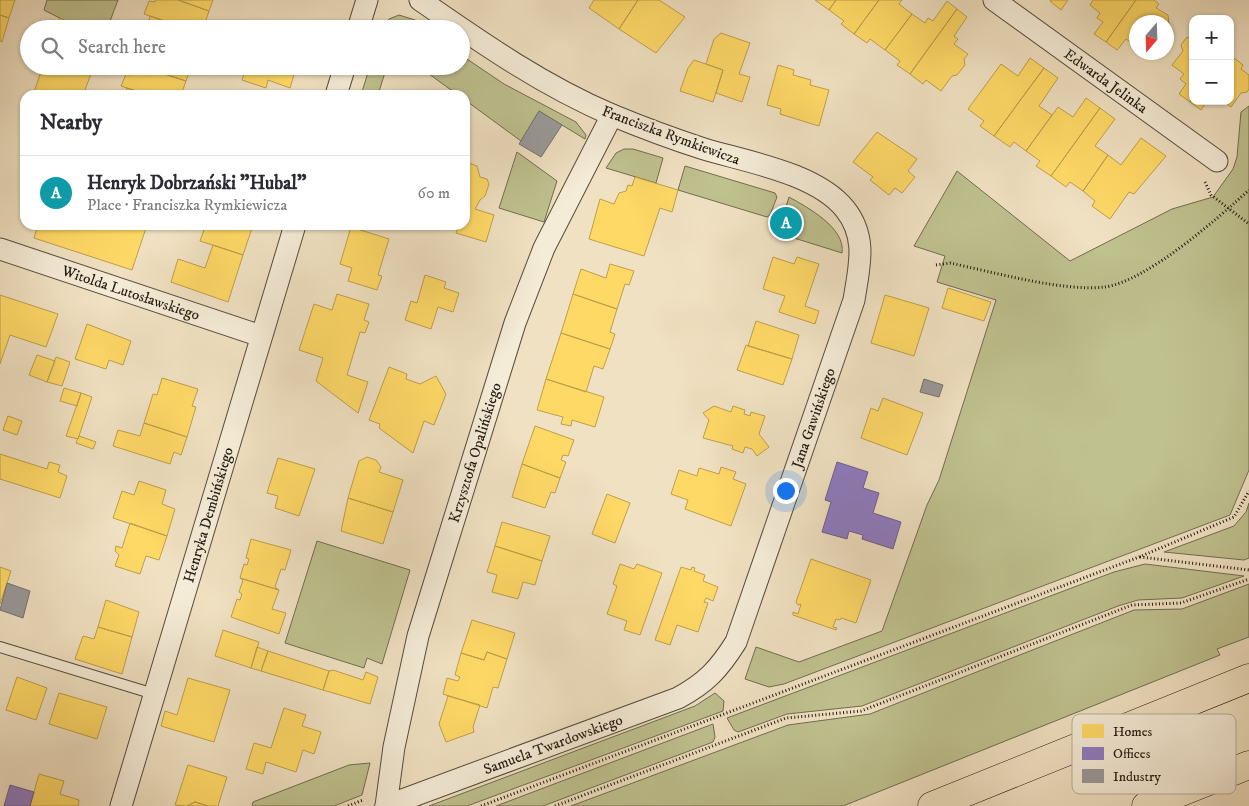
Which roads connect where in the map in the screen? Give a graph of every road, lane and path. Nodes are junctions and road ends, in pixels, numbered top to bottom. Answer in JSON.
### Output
{"nodes":[{"id":1,"x":367,"y":0,"type":"edge"},
{"id":2,"x":420,"y":0,"type":"edge"},
{"id":3,"x":994,"y":0,"type":"edge"},
{"id":4,"x":361,"y":20,"type":"edge"},
{"id":5,"x":449,"y":20,"type":"edge"},
{"id":6,"x":470,"y":35,"type":"edge"},
{"id":7,"x":342,"y":75,"type":"edge"},
{"id":8,"x":338,"y":90,"type":"edge"},
{"id":9,"x":612,"y":115,"type":"junction"},
{"id":10,"x":1217,"y":161,"type":"dead end"},
{"id":11,"x":1204,"y":180,"type":"dead end"},
{"id":12,"x":1249,"y":190,"type":"edge"},
{"id":13,"x":1228,"y":209,"type":"junction"},
{"id":14,"x":1249,"y":224,"type":"edge"},
{"id":15,"x":294,"y":230,"type":"edge"},
{"id":16,"x":0,"y":249,"type":"edge"},
{"id":17,"x":936,"y":265,"type":"dead end"},
{"id":18,"x":854,"y":300,"type":"joint"},
{"id":19,"x":260,"y":336,"type":"junction"},
{"id":20,"x":1249,"y":491,"type":"edge"},
{"id":21,"x":1139,"y":557,"type":"junction"},
{"id":22,"x":1249,"y":570,"type":"edge"},
{"id":23,"x":1249,"y":579,"type":"edge"},
{"id":24,"x":0,"y":646,"type":"edge"},
{"id":25,"x":713,"y":674,"type":"joint"},
{"id":26,"x":1249,"y":678,"type":"edge"},
{"id":27,"x":154,"y":694,"type":"junction"},
{"id":28,"x":1160,"y":714,"type":"edge"},
{"id":29,"x":1072,"y":749,"type":"edge"},
{"id":30,"x":1249,"y":765,"type":"edge"},
{"id":31,"x":1236,"y":770,"type":"edge"},
{"id":32,"x":1176,"y":794,"type":"edge"},
{"id":33,"x":121,"y":806,"type":"edge"},
{"id":34,"x":386,"y":806,"type":"edge"},
{"id":35,"x":482,"y":806,"type":"edge"},
{"id":36,"x":555,"y":806,"type":"edge"},
{"id":37,"x":932,"y":806,"type":"edge"},
{"id":38,"x":1146,"y":806,"type":"edge"}],
"edges":[{"from":1,"to":4,"type":"street"},
{"from":2,"to":5,"type":"street","name":"Franciszka Rymkiewicza"},
{"from":3,"to":10,"type":"street","name":"Edwarda Jelinka"},
{"from":6,"to":9,"type":"street","name":"Franciszka Rymkiewicza"},
{"from":7,"to":8,"type":"street"},
{"from":9,"to":18,"type":"street","name":"Franciszka Rymkiewicza"},
{"from":9,"to":34,"type":"street","name":"Krzysztofa Opalińskiego"},
{"from":11,"to":13,"type":"path"},
{"from":12,"to":13,"type":"path"},
{"from":13,"to":14,"type":"path"},
{"from":13,"to":17,"type":"path"},
{"from":15,"to":19,"type":"street","name":"Henryka Dembińskiego"},
{"from":16,"to":19,"type":"street","name":"Witolda Lutosławskiego"},
{"from":18,"to":25,"type":"street","name":"Jana Gawińskiego"},
{"from":19,"to":27,"type":"street","name":"Henryka Dembińskiego"},
{"from":20,"to":21,"type":"path"},
{"from":21,"to":22,"type":"path"},
{"from":21,"to":35,"type":"path"},
{"from":23,"to":36,"type":"path"},
{"from":24,"to":27,"type":"lane"},
{"from":25,"to":34,"type":"street","name":"Samuela Twardowskiego"},
{"from":26,"to":28,"type":"highway"},
{"from":27,"to":33,"type":"street","name":"Henryka Dembińskiego"},
{"from":29,"to":37,"type":"highway"},
{"from":30,"to":31,"type":"highway"},
{"from":32,"to":38,"type":"highway"}]}
